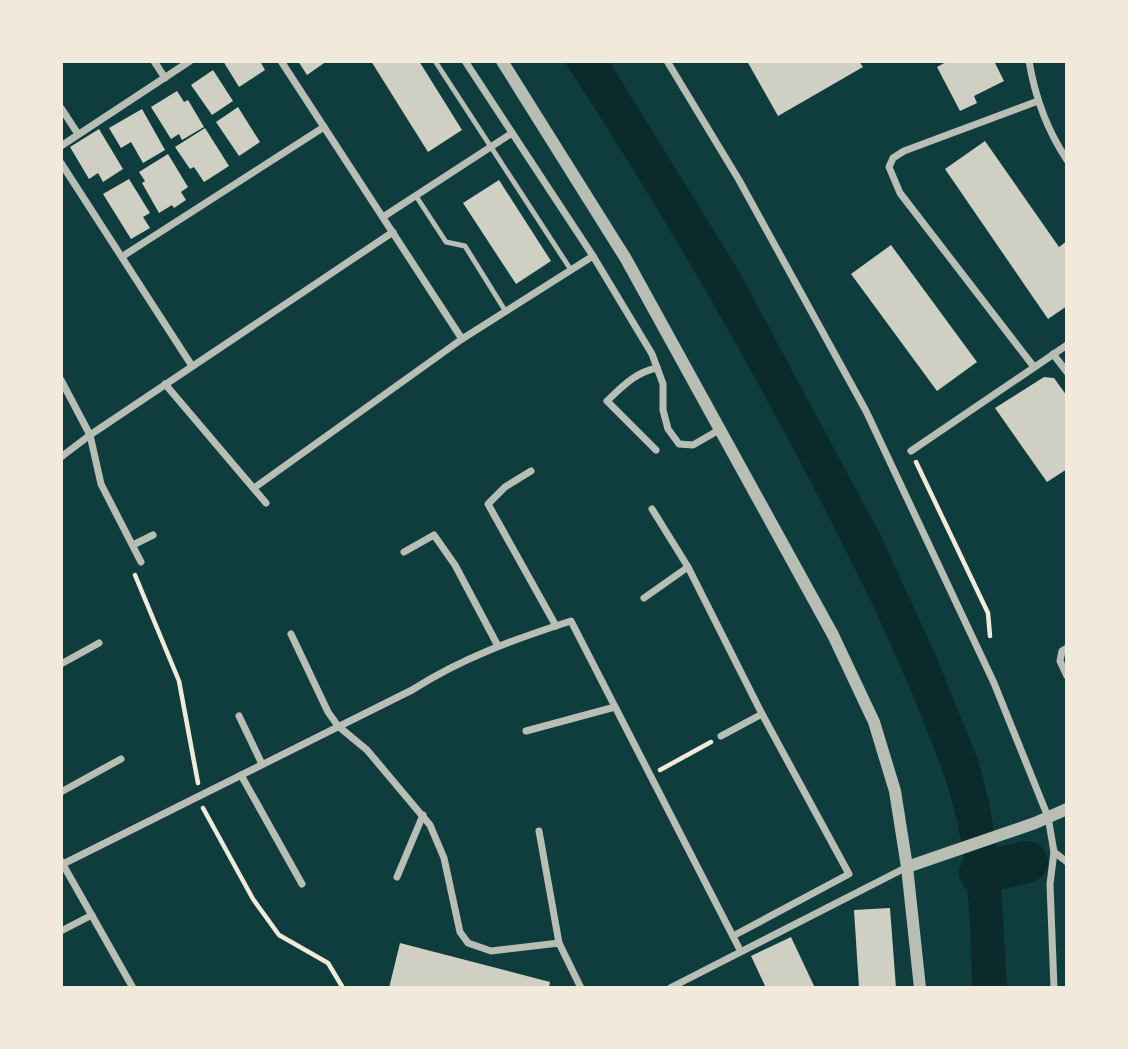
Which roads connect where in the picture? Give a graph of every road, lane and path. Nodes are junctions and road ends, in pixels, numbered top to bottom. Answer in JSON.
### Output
{"nodes":[{"id":1,"x":154,"y":61,"type":"edge"},
{"id":2,"x":190,"y":61,"type":"edge"},
{"id":3,"x":281,"y":61,"type":"edge"},
{"id":4,"x":435,"y":61,"type":"edge"},
{"id":5,"x":464,"y":61,"type":"edge"},
{"id":6,"x":502,"y":61,"type":"edge"},
{"id":7,"x":667,"y":61,"type":"edge"},
{"id":8,"x":1029,"y":61,"type":"edge"},
{"id":9,"x":165,"y":78,"type":"junction"},
{"id":10,"x":1038,"y":101,"type":"junction"},
{"id":11,"x":61,"y":108,"type":"edge"},
{"id":12,"x":324,"y":127,"type":"junction"},
{"id":13,"x":78,"y":134,"type":"junction"},
{"id":14,"x":512,"y":134,"type":"junction"},
{"id":15,"x":61,"y":146,"type":"edge"},
{"id":16,"x":490,"y":148,"type":"junction"},
{"id":17,"x":1067,"y":160,"type":"edge"},
{"id":18,"x":61,"y":163,"type":"edge"},
{"id":19,"x":415,"y":196,"type":"junction"},
{"id":20,"x":383,"y":217,"type":"junction"},
{"id":21,"x":393,"y":232,"type":"junction"},
{"id":22,"x":123,"y":256,"type":"junction"},
{"id":23,"x":593,"y":256,"type":"junction"},
{"id":24,"x":571,"y":270,"type":"junction"},
{"id":25,"x":506,"y":312,"type":"junction"},
{"id":26,"x":462,"y":339,"type":"junction"},
{"id":27,"x":1067,"y":345,"type":"edge"},
{"id":28,"x":1053,"y":354,"type":"junction"},
{"id":29,"x":192,"y":366,"type":"junction"},
{"id":30,"x":1034,"y":367,"type":"junction"},
{"id":31,"x":657,"y":368,"type":"junction"},
{"id":32,"x":1067,"y":372,"type":"edge"},
{"id":33,"x":61,"y":380,"type":"edge"},
{"id":34,"x":165,"y":384,"type":"junction"},
{"id":35,"x":719,"y":430,"type":"junction"},
{"id":36,"x":90,"y":435,"type":"junction"},
{"id":37,"x":656,"y":450,"type":"dead end"},
{"id":38,"x":911,"y":451,"type":"joint"},
{"id":39,"x":61,"y":457,"type":"edge"},
{"id":40,"x":531,"y":471,"type":"dead end"},
{"id":41,"x":254,"y":488,"type":"junction"},
{"id":42,"x":267,"y":503,"type":"dead end"},
{"id":43,"x":652,"y":509,"type":"dead end"},
{"id":44,"x":153,"y":535,"type":"dead end"},
{"id":45,"x":132,"y":545,"type":"junction"},
{"id":46,"x":404,"y":552,"type":"dead end"},
{"id":47,"x":141,"y":562,"type":"dead end"},
{"id":48,"x":688,"y":568,"type":"junction"},
{"id":49,"x":134,"y":572,"type":"dead end"},
{"id":50,"x":644,"y":598,"type":"dead end"},
{"id":51,"x":556,"y":626,"type":"junction"},
{"id":52,"x":291,"y":634,"type":"dead end"},
{"id":53,"x":990,"y":641,"type":"dead end"},
{"id":54,"x":99,"y":643,"type":"dead end"},
{"id":55,"x":498,"y":646,"type":"junction"},
{"id":56,"x":1067,"y":648,"type":"edge"},
{"id":57,"x":61,"y":664,"type":"edge"},
{"id":58,"x":1067,"y":676,"type":"edge"},
{"id":59,"x":615,"y":707,"type":"junction"},
{"id":60,"x":762,"y":714,"type":"junction"},
{"id":61,"x":239,"y":716,"type":"dead end"},
{"id":62,"x":338,"y":726,"type":"junction"},
{"id":63,"x":526,"y":732,"type":"dead end"},
{"id":64,"x":721,"y":736,"type":"joint"},
{"id":65,"x":121,"y":758,"type":"dead end"},
{"id":66,"x":262,"y":764,"type":"junction"},
{"id":67,"x":241,"y":775,"type":"junction"},
{"id":68,"x":650,"y":775,"type":"junction"},
{"id":69,"x":61,"y":792,"type":"edge"},
{"id":70,"x":198,"y":796,"type":"junction"},
{"id":71,"x":1067,"y":809,"type":"edge"},
{"id":72,"x":423,"y":815,"type":"junction"},
{"id":73,"x":1048,"y":817,"type":"junction"},
{"id":74,"x":538,"y":831,"type":"dead end"},
{"id":75,"x":1054,"y":852,"type":"junction"},
{"id":76,"x":1067,"y":862,"type":"edge"},
{"id":77,"x":62,"y":863,"type":"edge"},
{"id":78,"x":907,"y":867,"type":"junction"},
{"id":79,"x":397,"y":877,"type":"dead end"},
{"id":80,"x":302,"y":884,"type":"dead end"},
{"id":81,"x":92,"y":915,"type":"junction"},
{"id":82,"x":61,"y":931,"type":"edge"},
{"id":83,"x":733,"y":936,"type":"junction"},
{"id":84,"x":559,"y":943,"type":"junction"},
{"id":85,"x":740,"y":950,"type":"junction"},
{"id":86,"x":133,"y":988,"type":"edge"},
{"id":87,"x":343,"y":988,"type":"edge"},
{"id":88,"x":581,"y":988,"type":"edge"},
{"id":89,"x":670,"y":988,"type":"edge"},
{"id":90,"x":920,"y":988,"type":"edge"},
{"id":91,"x":1054,"y":988,"type":"edge"}],
"edges":[{"from":1,"to":9,"type":"street"},
{"from":2,"to":9,"type":"street"},
{"from":3,"to":12,"type":"street"},
{"from":4,"to":16,"type":"lane"},
{"from":5,"to":14,"type":"street"},
{"from":6,"to":35,"type":"street"},
{"from":7,"to":73,"type":"street"},
{"from":8,"to":10,"type":"street"},
{"from":9,"to":13,"type":"street"},
{"from":10,"to":17,"type":"street"},
{"from":10,"to":30,"type":"street"},
{"from":11,"to":13,"type":"street"},
{"from":12,"to":20,"type":"street"},
{"from":12,"to":22,"type":"street"},
{"from":13,"to":15,"type":"street"},
{"from":14,"to":16,"type":"street"},
{"from":14,"to":23,"type":"street"},
{"from":16,"to":19,"type":"street"},
{"from":16,"to":24,"type":"lane"},
{"from":18,"to":22,"type":"street"},
{"from":19,"to":20,"type":"street"},
{"from":19,"to":25,"type":"lane"},
{"from":20,"to":21,"type":"street"},
{"from":21,"to":26,"type":"street"},
{"from":21,"to":29,"type":"street"},
{"from":22,"to":29,"type":"street"},
{"from":23,"to":24,"type":"street"},
{"from":23,"to":31,"type":"street"},
{"from":24,"to":25,"type":"street"},
{"from":25,"to":26,"type":"street"},
{"from":26,"to":41,"type":"street"},
{"from":27,"to":28,"type":"street"},
{"from":28,"to":30,"type":"street"},
{"from":28,"to":32,"type":"street"},
{"from":29,"to":34,"type":"street"},
{"from":30,"to":38,"type":"street"},
{"from":31,"to":35,"type":"street"},
{"from":31,"to":37,"type":"street"},
{"from":33,"to":36,"type":"street"},
{"from":34,"to":36,"type":"street"},
{"from":34,"to":41,"type":"street"},
{"from":35,"to":78,"type":"street"},
{"from":36,"to":39,"type":"street"},
{"from":36,"to":45,"type":"street"},
{"from":38,"to":53,"type":"path"},
{"from":40,"to":51,"type":"street"},
{"from":41,"to":42,"type":"street"},
{"from":43,"to":48,"type":"street"},
{"from":44,"to":45,"type":"street"},
{"from":45,"to":47,"type":"street"},
{"from":46,"to":55,"type":"street"},
{"from":48,"to":50,"type":"street"},
{"from":48,"to":60,"type":"street"},
{"from":49,"to":70,"type":"path"},
{"from":51,"to":55,"type":"street"},
{"from":51,"to":59,"type":"street"},
{"from":52,"to":62,"type":"street"},
{"from":54,"to":57,"type":"street"},
{"from":55,"to":62,"type":"street"},
{"from":56,"to":58,"type":"street"},
{"from":59,"to":63,"type":"street"},
{"from":59,"to":68,"type":"street"},
{"from":60,"to":64,"type":"street"},
{"from":60,"to":83,"type":"street"},
{"from":61,"to":66,"type":"street"},
{"from":62,"to":66,"type":"street"},
{"from":62,"to":72,"type":"street"},
{"from":64,"to":68,"type":"path"},
{"from":65,"to":69,"type":"street"},
{"from":66,"to":67,"type":"street"},
{"from":67,"to":70,"type":"street"},
{"from":67,"to":80,"type":"street"},
{"from":68,"to":83,"type":"street"},
{"from":70,"to":77,"type":"street"},
{"from":70,"to":87,"type":"path"},
{"from":71,"to":73,"type":"street"},
{"from":72,"to":79,"type":"street"},
{"from":72,"to":84,"type":"street"},
{"from":73,"to":75,"type":"street"},
{"from":73,"to":78,"type":"street"},
{"from":74,"to":84,"type":"street"},
{"from":75,"to":76,"type":"street"},
{"from":75,"to":91,"type":"street"},
{"from":77,"to":81,"type":"street"},
{"from":78,"to":85,"type":"street"},
{"from":78,"to":90,"type":"street"},
{"from":81,"to":82,"type":"street"},
{"from":81,"to":86,"type":"street"},
{"from":83,"to":85,"type":"street"},
{"from":84,"to":88,"type":"street"},
{"from":85,"to":89,"type":"street"}]}
